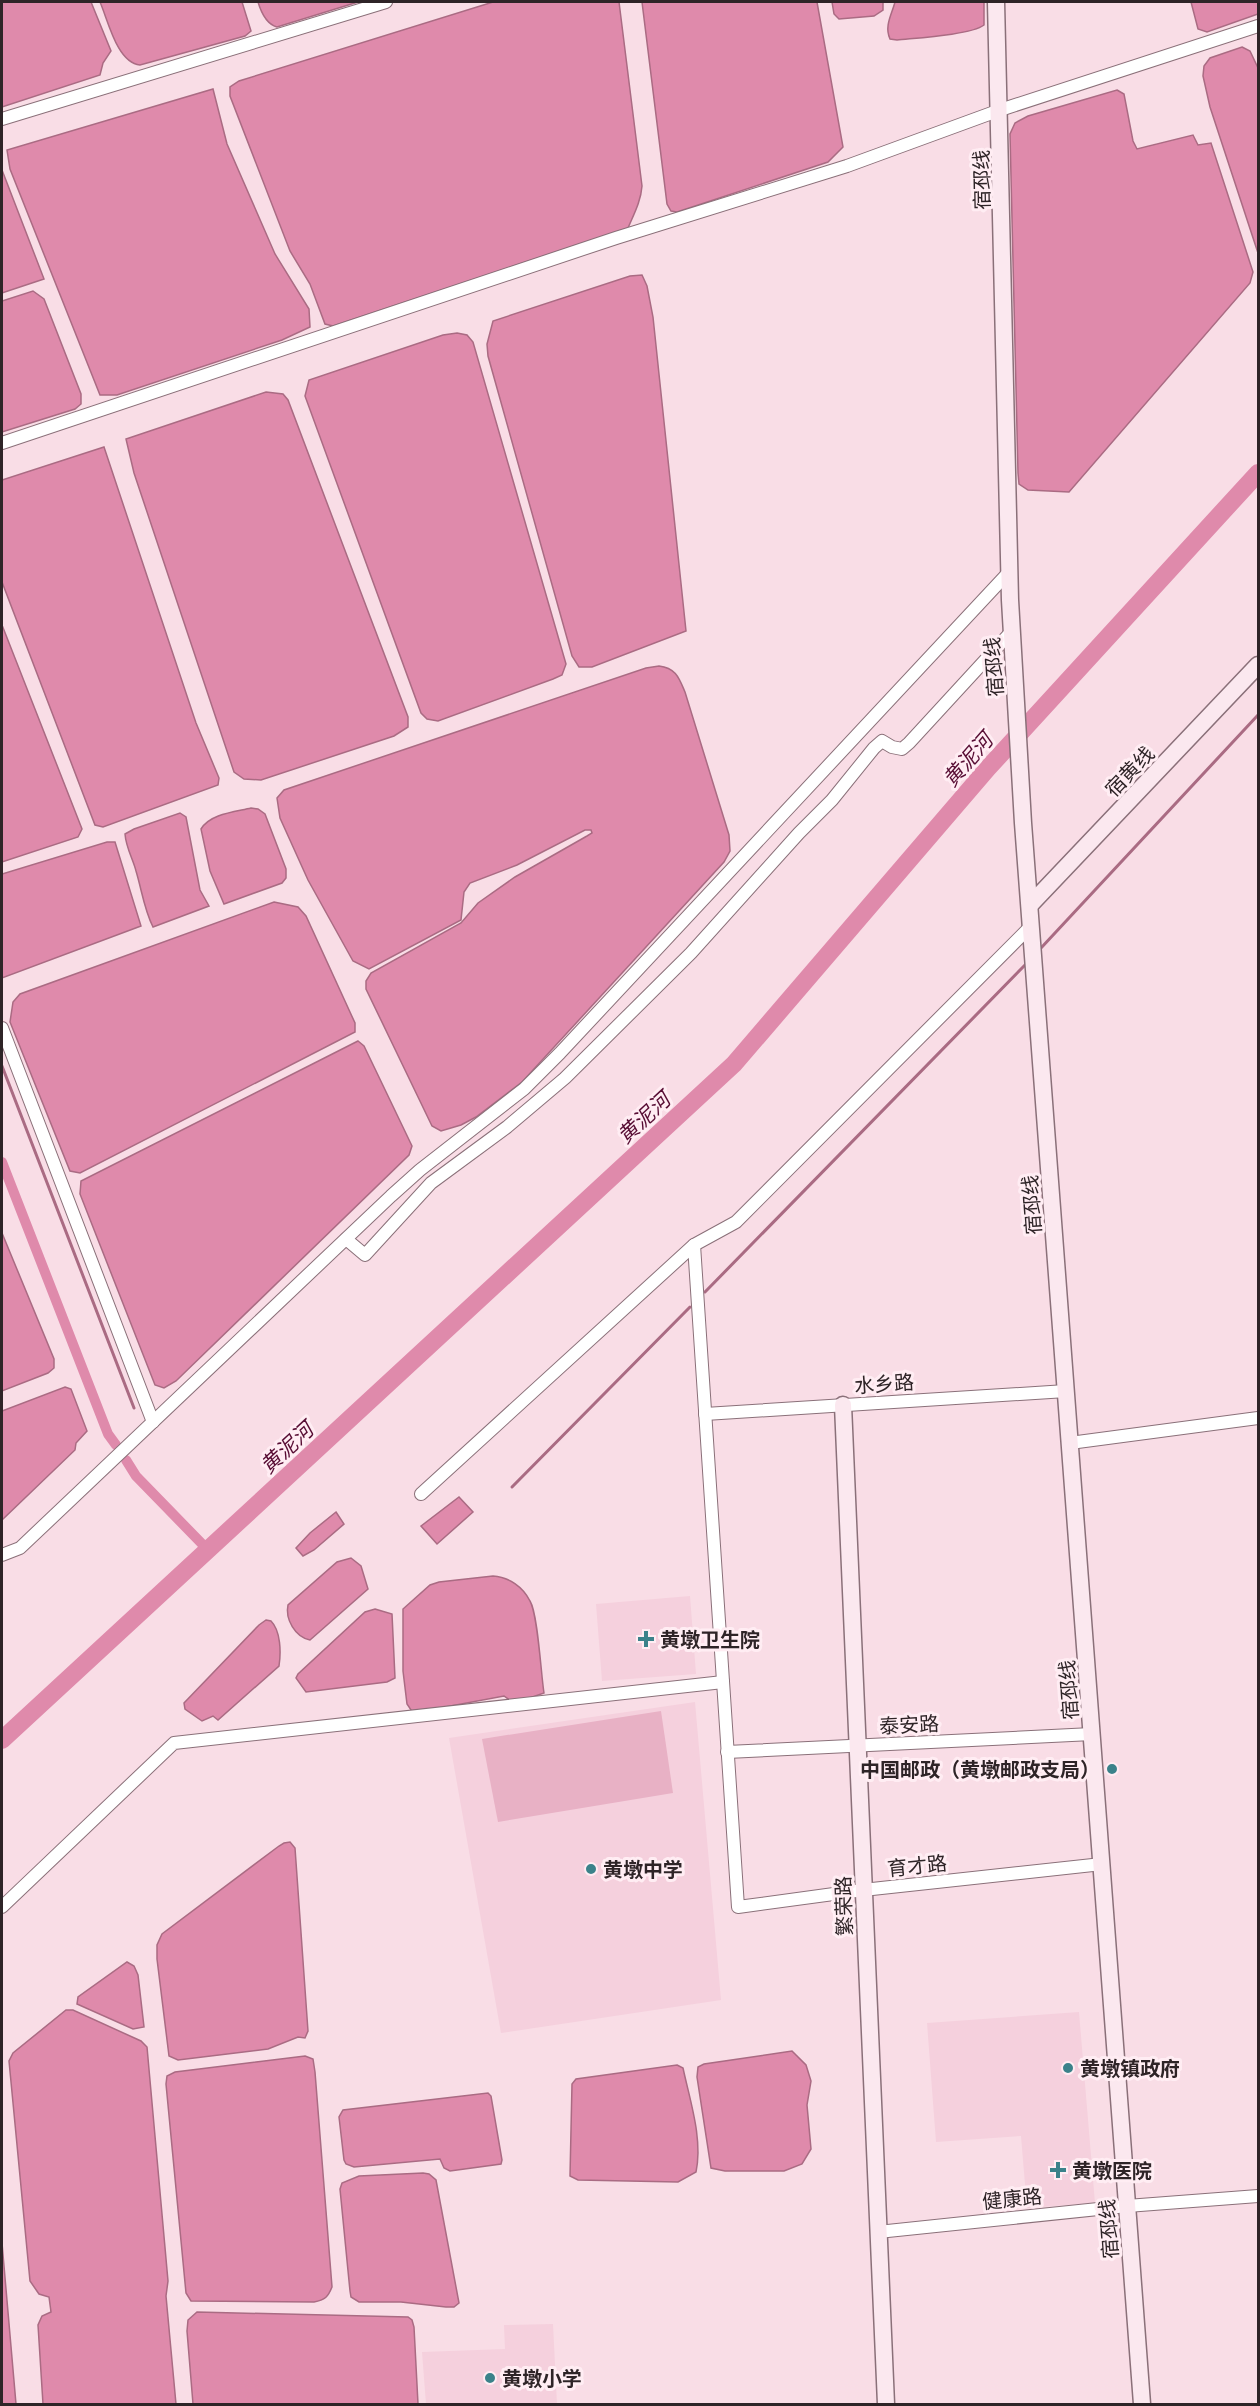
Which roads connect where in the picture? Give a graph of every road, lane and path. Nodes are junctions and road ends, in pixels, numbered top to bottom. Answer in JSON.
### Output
{"nodes":[{"id":1,"x":386,"y":2,"type":"edge"},
{"id":2,"x":996,"y":2,"type":"edge"},
{"id":3,"x":1258,"y":26,"type":"edge"},
{"id":4,"x":1000,"y":110,"type":"junction"},
{"id":5,"x":2,"y":119,"type":"edge"},
{"id":6,"x":2,"y":443,"type":"edge"},
{"id":7,"x":1009,"y":573,"type":"junction"},
{"id":8,"x":1012,"y":631,"type":"junction"},
{"id":9,"x":1258,"y":665,"type":"edge"},
{"id":10,"x":1030,"y":905,"type":"junction"},
{"id":11,"x":1032,"y":925,"type":"junction"},
{"id":12,"x":2,"y":1028,"type":"edge"},
{"id":13,"x":420,"y":1170,"type":"junction"},
{"id":14,"x":431,"y":1183,"type":"junction"},
{"id":15,"x":346,"y":1239,"type":"junction"},
{"id":16,"x":694,"y":1245,"type":"junction"},
{"id":17,"x":1066,"y":1391,"type":"junction"},
{"id":18,"x":843,"y":1405,"type":"junction"},
{"id":19,"x":705,"y":1414,"type":"junction"},
{"id":20,"x":1258,"y":1418,"type":"edge"},
{"id":21,"x":153,"y":1422,"type":"junction"},
{"id":22,"x":1070,"y":1443,"type":"junction"},
{"id":23,"x":421,"y":1494,"type":"dead end"},
{"id":24,"x":20,"y":1548,"type":"junction"},
{"id":25,"x":2,"y":1556,"type":"edge"},
{"id":26,"x":2,"y":1565,"type":"edge"},
{"id":27,"x":723,"y":1682,"type":"junction"},
{"id":28,"x":1092,"y":1734,"type":"junction"},
{"id":29,"x":857,"y":1746,"type":"junction"},
{"id":30,"x":727,"y":1752,"type":"junction"},
{"id":31,"x":1102,"y":1864,"type":"junction"},
{"id":32,"x":863,"y":1890,"type":"junction"},
{"id":33,"x":2,"y":1907,"type":"edge"},
{"id":34,"x":1258,"y":2196,"type":"edge"},
{"id":35,"x":1127,"y":2206,"type":"junction"},
{"id":36,"x":878,"y":2232,"type":"junction"},
{"id":37,"x":886,"y":2404,"type":"edge"},
{"id":38,"x":1142,"y":2404,"type":"edge"}],
"edges":[{"from":1,"to":5,"type":"street"},
{"from":2,"to":4,"type":"street","name":"宿邳线"},
{"from":3,"to":4,"type":"street"},
{"from":4,"to":6,"type":"street"},
{"from":4,"to":7,"type":"street","name":"宿邳线"},
{"from":7,"to":8,"type":"street","name":"宿邳线"},
{"from":7,"to":13,"type":"street"},
{"from":8,"to":10,"type":"street","name":"宿邳线"},
{"from":8,"to":14,"type":"street"},
{"from":9,"to":10,"type":"street","name":"宿黄线"},
{"from":10,"to":11,"type":"street","name":"宿邳线"},
{"from":11,"to":16,"type":"street"},
{"from":11,"to":17,"type":"street","name":"宿邳线"},
{"from":12,"to":21,"type":"street"},
{"from":13,"to":14,"type":"street"},
{"from":13,"to":15,"type":"street"},
{"from":14,"to":15,"type":"street"},
{"from":15,"to":21,"type":"street"},
{"from":16,"to":19,"type":"street"},
{"from":16,"to":23,"type":"street"},
{"from":17,"to":18,"type":"street","name":"水乡路"},
{"from":17,"to":22,"type":"street","name":"宿邳线"},
{"from":18,"to":19,"type":"street","name":"水乡路"},
{"from":18,"to":29,"type":"street","name":"繁荣路"},
{"from":19,"to":27,"type":"street"},
{"from":20,"to":22,"type":"street"},
{"from":21,"to":24,"type":"street"},
{"from":22,"to":28,"type":"street","name":"宿邳线"},
{"from":24,"to":25,"type":"street"},
{"from":24,"to":26,"type":"street"},
{"from":27,"to":30,"type":"street"},
{"from":27,"to":33,"type":"street"},
{"from":28,"to":29,"type":"street","name":"泰安路"},
{"from":28,"to":31,"type":"street","name":"宿邳线"},
{"from":29,"to":30,"type":"street","name":"泰安路"},
{"from":29,"to":32,"type":"street","name":"繁荣路"},
{"from":30,"to":32,"type":"street","name":"育才路"},
{"from":31,"to":32,"type":"street","name":"育才路"},
{"from":31,"to":35,"type":"street","name":"宿邳线"},
{"from":32,"to":36,"type":"street","name":"繁荣路"},
{"from":34,"to":35,"type":"street","name":"健康路"},
{"from":35,"to":36,"type":"street","name":"健康路"},
{"from":35,"to":38,"type":"street","name":"宿邳线"},
{"from":36,"to":37,"type":"street","name":"繁荣路"}]}
